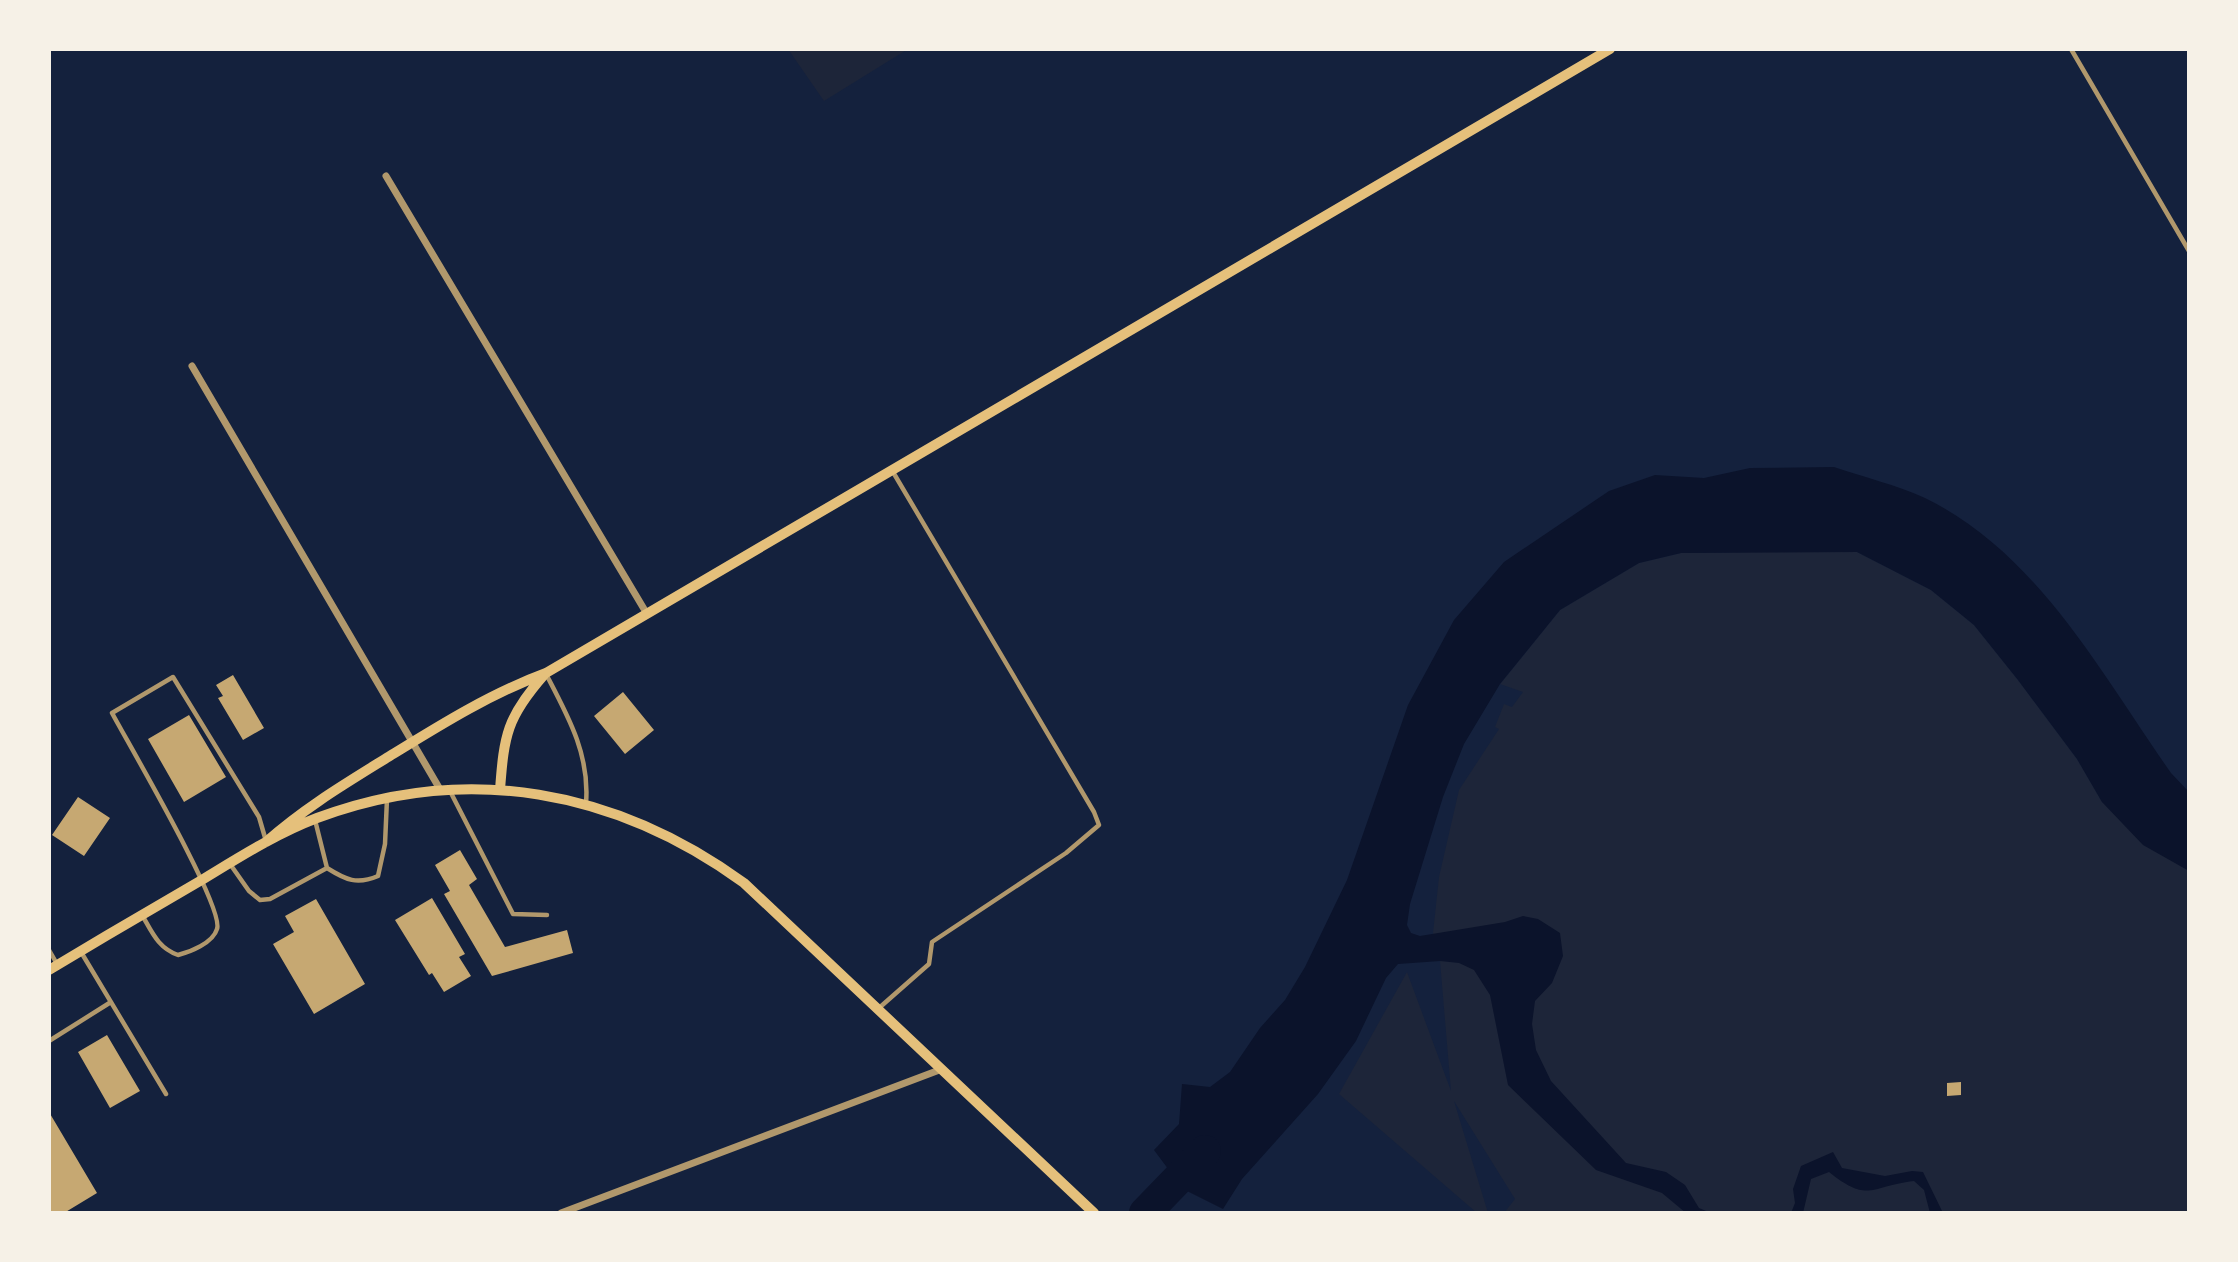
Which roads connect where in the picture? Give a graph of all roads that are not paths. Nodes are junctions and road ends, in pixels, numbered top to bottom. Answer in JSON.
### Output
{"nodes":[{"id":1,"x":1610,"y":49,"type":"edge"},
{"id":2,"x":2071,"y":49,"type":"edge"},
{"id":3,"x":386,"y":176,"type":"dead end"},
{"id":4,"x":2189,"y":251,"type":"edge"},
{"id":5,"x":192,"y":366,"type":"dead end"},
{"id":6,"x":893,"y":472,"type":"junction"},
{"id":7,"x":647,"y":614,"type":"junction"},
{"id":8,"x":546,"y":673,"type":"junction"},
{"id":9,"x":412,"y":742,"type":"junction"},
{"id":10,"x":446,"y":790,"type":"junction"},
{"id":11,"x":500,"y":790,"type":"junction"},
{"id":12,"x":387,"y":798,"type":"junction"},
{"id":13,"x":586,"y":804,"type":"junction"},
{"id":14,"x":315,"y":819,"type":"junction"},
{"id":15,"x":266,"y":842,"type":"junction"},
{"id":16,"x":230,"y":863,"type":"junction"},
{"id":17,"x":327,"y":868,"type":"junction"},
{"id":18,"x":202,"y":880,"type":"junction"},
{"id":19,"x":142,"y":915,"type":"junction"},
{"id":20,"x":547,"y":915,"type":"dead end"},
{"id":21,"x":49,"y":950,"type":"edge"},
{"id":22,"x":81,"y":951,"type":"junction"},
{"id":23,"x":53,"y":967,"type":"edge"},
{"id":24,"x":111,"y":1002,"type":"junction"},
{"id":25,"x":878,"y":1009,"type":"junction"},
{"id":26,"x":49,"y":1041,"type":"edge"},
{"id":27,"x":942,"y":1069,"type":"junction"},
{"id":28,"x":166,"y":1094,"type":"dead end"},
{"id":29,"x":561,"y":1213,"type":"edge"},
{"id":30,"x":1094,"y":1213,"type":"edge"}],
"edges":[{"from":1,"to":6,"type":"main road"},
{"from":2,"to":4,"type":"lane"},
{"from":3,"to":7,"type":"street"},
{"from":5,"to":9,"type":"street"},
{"from":6,"to":7,"type":"main road"},
{"from":6,"to":25,"type":"lane"},
{"from":7,"to":8,"type":"main road"},
{"from":8,"to":9,"type":"main road"},
{"from":8,"to":11,"type":"main road"},
{"from":8,"to":13,"type":"lane"},
{"from":9,"to":10,"type":"street"},
{"from":9,"to":15,"type":"main road"},
{"from":10,"to":11,"type":"main road"},
{"from":10,"to":12,"type":"main road"},
{"from":10,"to":20,"type":"lane"},
{"from":11,"to":13,"type":"main road"},
{"from":12,"to":14,"type":"main road"},
{"from":12,"to":17,"type":"lane"},
{"from":13,"to":25,"type":"main road"},
{"from":14,"to":15,"type":"main road"},
{"from":14,"to":17,"type":"lane"},
{"from":15,"to":16,"type":"main road"},
{"from":15,"to":18,"type":"lane"},
{"from":16,"to":17,"type":"lane"},
{"from":16,"to":18,"type":"main road"},
{"from":18,"to":19,"type":"main road"},
{"from":18,"to":19,"type":"lane"},
{"from":19,"to":22,"type":"main road"},
{"from":21,"to":23,"type":"lane"},
{"from":22,"to":23,"type":"main road"},
{"from":22,"to":24,"type":"lane"},
{"from":24,"to":26,"type":"lane"},
{"from":24,"to":28,"type":"lane"},
{"from":25,"to":27,"type":"main road"},
{"from":27,"to":29,"type":"street"},
{"from":27,"to":30,"type":"main road"}]}
